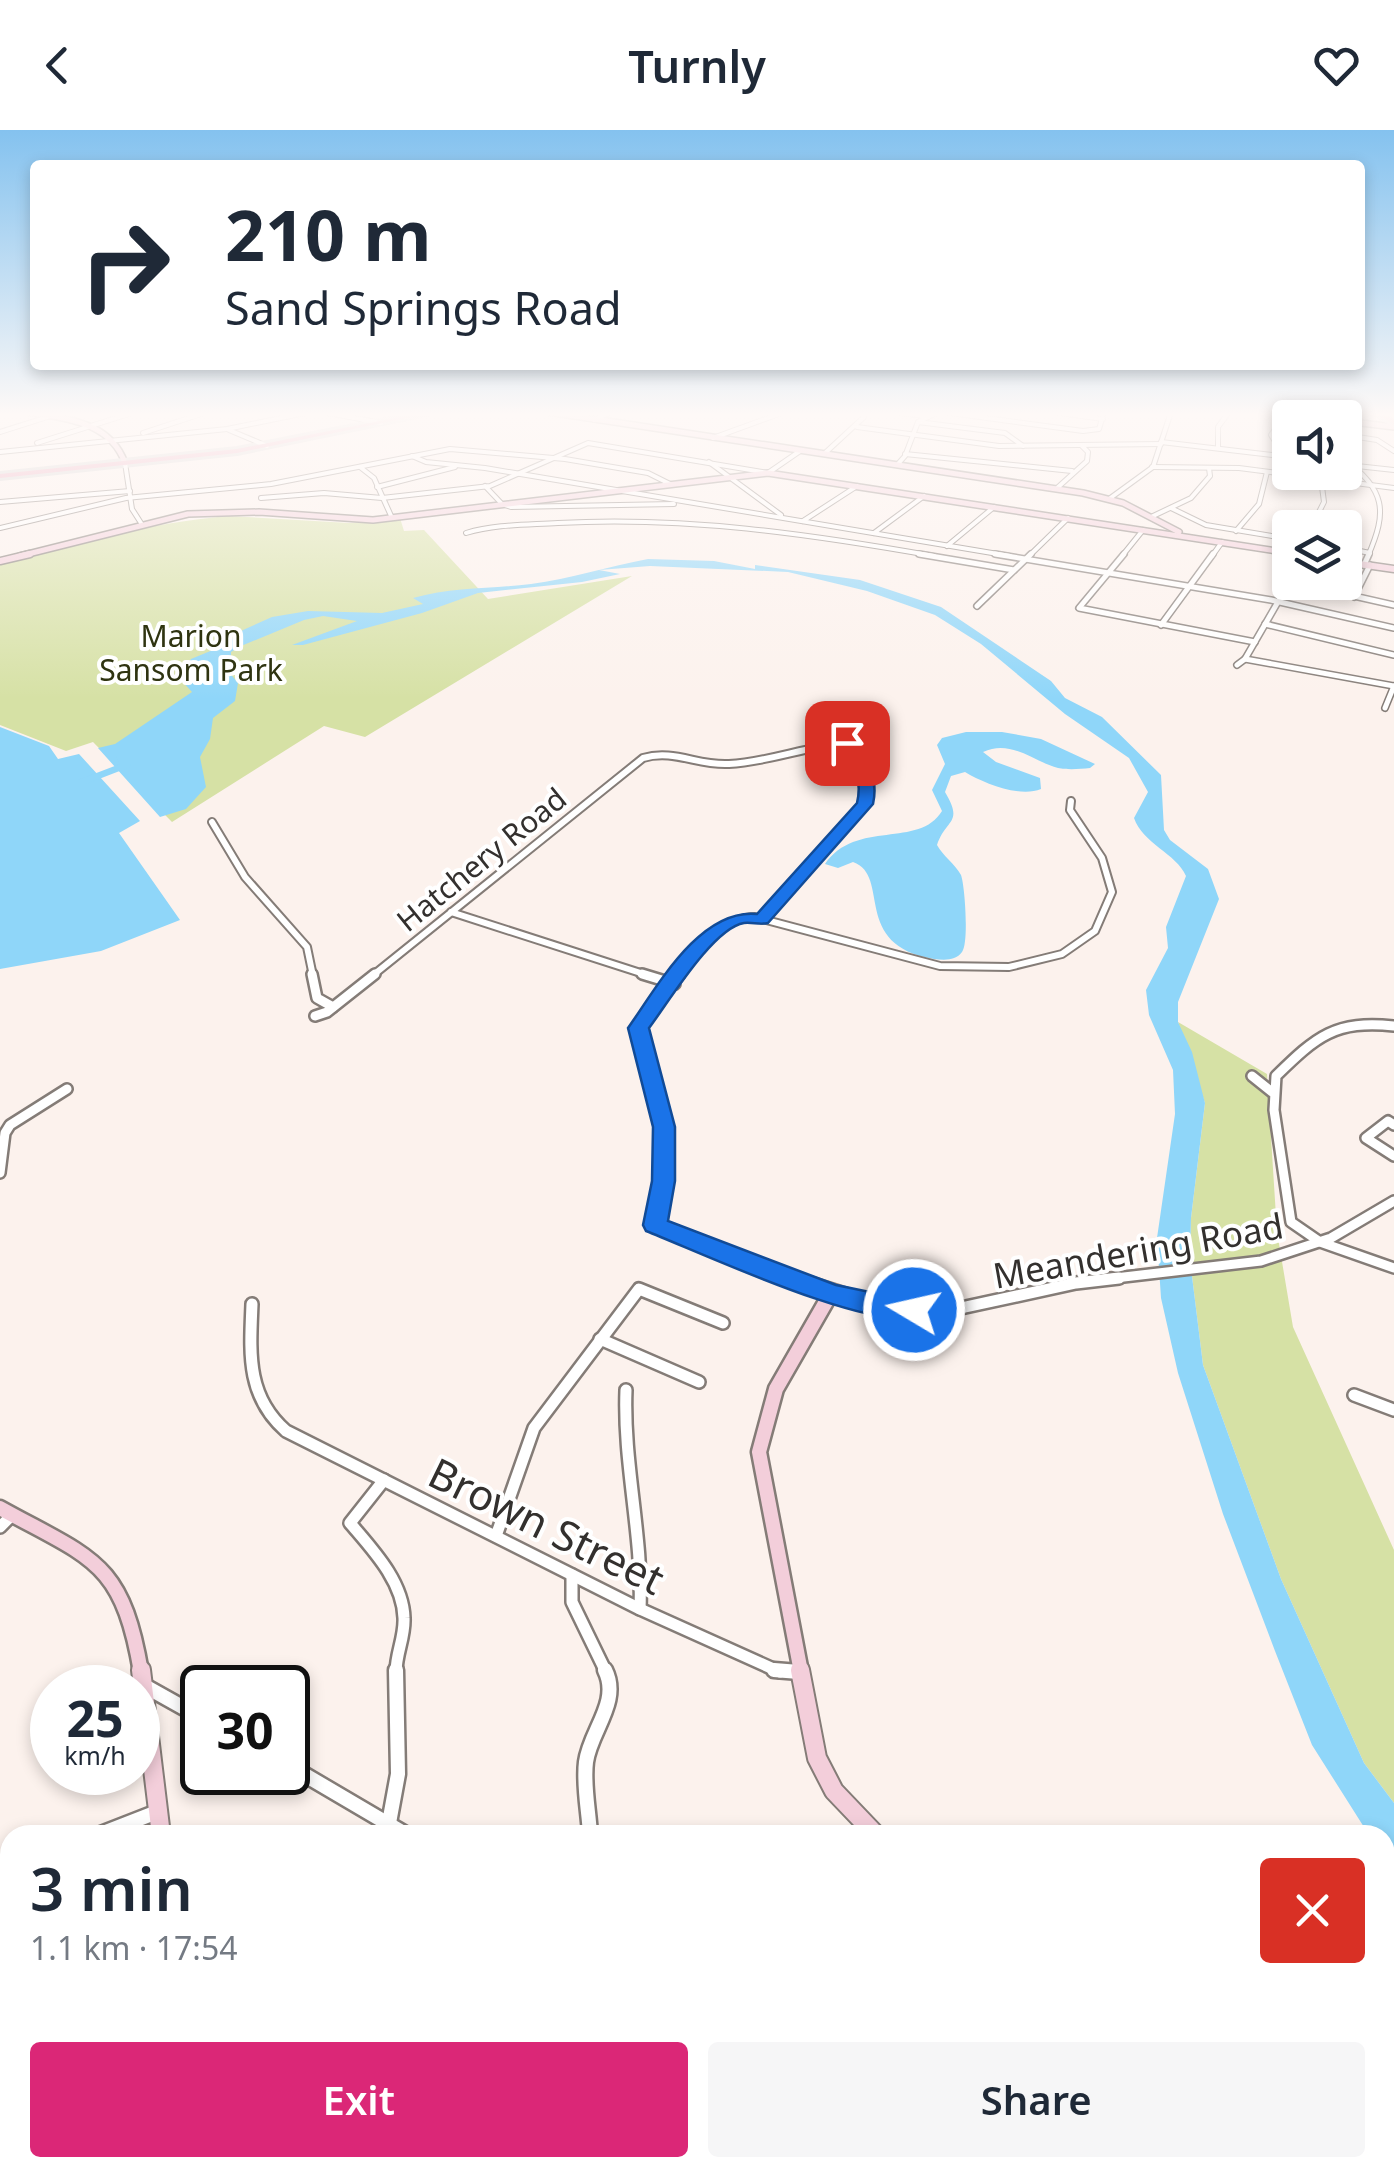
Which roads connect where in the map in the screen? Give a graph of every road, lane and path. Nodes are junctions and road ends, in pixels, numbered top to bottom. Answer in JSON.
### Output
{"nodes":[{"id":1,"x":78,"y":507,"type":"edge"},
{"id":2,"x":135,"y":507,"type":"edge"},
{"id":3,"x":260,"y":507,"type":"edge"},
{"id":4,"x":387,"y":507,"type":"edge"},
{"id":5,"x":475,"y":507,"type":"edge"},
{"id":6,"x":724,"y":507,"type":"edge"},
{"id":7,"x":771,"y":507,"type":"edge"},
{"id":8,"x":824,"y":507,"type":"edge"},
{"id":9,"x":908,"y":507,"type":"edge"},
{"id":10,"x":994,"y":507,"type":"edge"},
{"id":11,"x":997,"y":507,"type":"edge"},
{"id":12,"x":1129,"y":507,"type":"edge"},
{"id":13,"x":1256,"y":507,"type":"edge"},
{"id":14,"x":1382,"y":507,"type":"edge"},
{"id":15,"x":1171,"y":508,"type":"joint"},
{"id":16,"x":259,"y":512,"type":"junction"},
{"id":17,"x":1151,"y":517,"type":"junction"},
{"id":18,"x":392,"y":518,"type":"junction"},
{"id":19,"x":786,"y":518,"type":"junction"},
{"id":20,"x":1068,"y":518,"type":"junction"},
{"id":21,"x":803,"y":521,"type":"junction"},
{"id":22,"x":140,"y":523,"type":"junction"},
{"id":23,"x":0,"y":528,"type":"edge"},
{"id":24,"x":1142,"y":530,"type":"junction"},
{"id":25,"x":1236,"y":531,"type":"junction"},
{"id":26,"x":466,"y":533,"type":"dead end"},
{"id":27,"x":874,"y":533,"type":"junction"},
{"id":28,"x":1272,"y":536,"type":"edge"},
{"id":29,"x":1188,"y":537,"type":"junction"},
{"id":30,"x":908,"y":539,"type":"junction"},
{"id":31,"x":1222,"y":542,"type":"junction"},
{"id":32,"x":947,"y":546,"type":"junction"},
{"id":33,"x":893,"y":550,"type":"junction"},
{"id":34,"x":1272,"y":550,"type":"edge"},
{"id":35,"x":1362,"y":551,"type":"edge"},
{"id":36,"x":1370,"y":552,"type":"junction"},
{"id":37,"x":1025,"y":558,"type":"junction"},
{"id":38,"x":0,"y":561,"type":"edge"},
{"id":39,"x":1362,"y":564,"type":"edge"},
{"id":40,"x":1367,"y":565,"type":"junction"},
{"id":41,"x":1394,"y":569,"type":"edge"},
{"id":42,"x":1014,"y":570,"type":"junction"},
{"id":43,"x":1107,"y":572,"type":"junction"},
{"id":44,"x":1362,"y":577,"type":"edge"},
{"id":45,"x":1190,"y":586,"type":"junction"},
{"id":46,"x":1362,"y":599,"type":"edge"},
{"id":47,"x":1278,"y":601,"type":"junction"},
{"id":48,"x":1394,"y":605,"type":"edge"},
{"id":49,"x":977,"y":606,"type":"dead end"},
{"id":50,"x":1161,"y":624,"type":"junction"},
{"id":51,"x":1265,"y":624,"type":"junction"},
{"id":52,"x":1394,"y":628,"type":"edge"},
{"id":53,"x":1255,"y":642,"type":"junction"},
{"id":54,"x":1394,"y":655,"type":"edge"},
{"id":55,"x":1245,"y":658,"type":"junction"},
{"id":56,"x":1238,"y":665,"type":"dead end"},
{"id":57,"x":1394,"y":686,"type":"edge"},
{"id":58,"x":1386,"y":708,"type":"dead end"},
{"id":59,"x":660,"y":752,"type":"joint"},
{"id":60,"x":1071,"y":802,"type":"dead end"},
{"id":61,"x":212,"y":822,"type":"dead end"},
{"id":62,"x":451,"y":912,"type":"junction"},
{"id":63,"x":762,"y":920,"type":"junction"},
{"id":64,"x":675,"y":984,"type":"junction"},
{"id":65,"x":333,"y":1007,"type":"junction"},
{"id":66,"x":315,"y":1016,"type":"dead end"},
{"id":67,"x":1394,"y":1026,"type":"edge"},
{"id":68,"x":1252,"y":1076,"type":"dead end"},
{"id":69,"x":67,"y":1089,"type":"dead end"},
{"id":70,"x":1272,"y":1092,"type":"junction"},
{"id":71,"x":1394,"y":1125,"type":"edge"},
{"id":72,"x":1394,"y":1156,"type":"edge"},
{"id":73,"x":0,"y":1173,"type":"edge"},
{"id":74,"x":1394,"y":1202,"type":"edge"},
{"id":75,"x":655,"y":1225,"type":"joint"},
{"id":76,"x":1320,"y":1242,"type":"junction"},
{"id":77,"x":1394,"y":1268,"type":"edge"},
{"id":78,"x":831,"y":1293,"type":"junction"},
{"id":79,"x":252,"y":1304,"type":"dead end"},
{"id":80,"x":724,"y":1323,"type":"dead end"},
{"id":81,"x":600,"y":1340,"type":"junction"},
{"id":82,"x":699,"y":1382,"type":"dead end"},
{"id":83,"x":626,"y":1390,"type":"dead end"},
{"id":84,"x":1354,"y":1396,"type":"dead end"},
{"id":85,"x":1394,"y":1410,"type":"edge"},
{"id":86,"x":384,"y":1480,"type":"junction"},
{"id":87,"x":4,"y":1516,"type":"edge"},
{"id":88,"x":496,"y":1536,"type":"junction"},
{"id":89,"x":572,"y":1575,"type":"junction"},
{"id":90,"x":640,"y":1608,"type":"junction"},
{"id":91,"x":138,"y":1665,"type":"edge"},
{"id":92,"x":798,"y":1672,"type":"junction"},
{"id":93,"x":310,"y":1778,"type":"edge"},
{"id":94,"x":157,"y":1795,"type":"edge"},
{"id":95,"x":159,"y":1810,"type":"junction"},
{"id":96,"x":388,"y":1823,"type":"junction"},
{"id":97,"x":122,"y":1825,"type":"edge"},
{"id":98,"x":160,"y":1825,"type":"edge"},
{"id":99,"x":391,"y":1825,"type":"edge"},
{"id":100,"x":589,"y":1825,"type":"edge"},
{"id":101,"x":864,"y":1825,"type":"edge"}],
"edges":[{"from":1,"to":23,"type":"street"},
{"from":2,"to":22,"type":"street"},
{"from":3,"to":16,"type":"street"},
{"from":4,"to":18,"type":"street"},
{"from":5,"to":18,"type":"street"},
{"from":6,"to":19,"type":"street"},
{"from":7,"to":19,"type":"street"},
{"from":8,"to":21,"type":"street"},
{"from":9,"to":27,"type":"street"},
{"from":10,"to":32,"type":"street"},
{"from":11,"to":20,"type":"street"},
{"from":12,"to":17,"type":"street"},
{"from":13,"to":25,"type":"street"},
{"from":14,"to":36,"type":"street"},
{"from":15,"to":17,"type":"street"},
{"from":15,"to":25,"type":"street"},
{"from":16,"to":18,"type":"street"},
{"from":16,"to":22,"type":"street"},
{"from":17,"to":29,"type":"street"},
{"from":19,"to":21,"type":"street"},
{"from":20,"to":24,"type":"street"},
{"from":20,"to":37,"type":"street"},
{"from":21,"to":27,"type":"street"},
{"from":22,"to":38,"type":"street"},
{"from":24,"to":29,"type":"street"},
{"from":24,"to":43,"type":"street"},
{"from":25,"to":28,"type":"street"},
{"from":26,"to":33,"type":"street"},
{"from":27,"to":30,"type":"street"},
{"from":29,"to":31,"type":"street"},
{"from":30,"to":32,"type":"street"},
{"from":30,"to":33,"type":"street"},
{"from":31,"to":34,"type":"street"},
{"from":31,"to":45,"type":"street"},
{"from":32,"to":37,"type":"street"},
{"from":33,"to":42,"type":"street"},
{"from":35,"to":36,"type":"street"},
{"from":36,"to":40,"type":"street"},
{"from":37,"to":42,"type":"street"},
{"from":37,"to":43,"type":"street"},
{"from":39,"to":40,"type":"street"},
{"from":40,"to":41,"type":"street"},
{"from":40,"to":44,"type":"street"},
{"from":42,"to":49,"type":"street"},
{"from":43,"to":45,"type":"street"},
{"from":43,"to":50,"type":"street"},
{"from":45,"to":47,"type":"street"},
{"from":45,"to":50,"type":"street"},
{"from":46,"to":48,"type":"street"},
{"from":47,"to":51,"type":"street"},
{"from":47,"to":52,"type":"street"},
{"from":50,"to":53,"type":"street"},
{"from":51,"to":53,"type":"street"},
{"from":51,"to":54,"type":"street"},
{"from":53,"to":55,"type":"street"},
{"from":55,"to":56,"type":"street"},
{"from":55,"to":57,"type":"street"},
{"from":57,"to":58,"type":"street"},
{"from":59,"to":62,"type":"street","name":"Hatchery Road"},
{"from":59,"to":63,"type":"street"},
{"from":60,"to":63,"type":"street"},
{"from":61,"to":65,"type":"street"},
{"from":62,"to":64,"type":"street"},
{"from":62,"to":65,"type":"street","name":"Hatchery Road"},
{"from":63,"to":64,"type":"street"},
{"from":64,"to":75,"type":"street"},
{"from":65,"to":66,"type":"street","name":"Hatchery Road"},
{"from":67,"to":70,"type":"street"},
{"from":68,"to":70,"type":"street"},
{"from":69,"to":73,"type":"street"},
{"from":70,"to":76,"type":"street"},
{"from":71,"to":72,"type":"street"},
{"from":74,"to":76,"type":"street","name":"Meandering Road"},
{"from":75,"to":78,"type":"street","name":"Meandering Road"},
{"from":76,"to":77,"type":"street"},
{"from":76,"to":78,"type":"street","name":"Meandering Road"},
{"from":78,"to":92,"type":"street"},
{"from":79,"to":86,"type":"street","name":"Brown Street"},
{"from":80,"to":81,"type":"street"},
{"from":81,"to":82,"type":"street"},
{"from":81,"to":88,"type":"street"},
{"from":83,"to":90,"type":"street"},
{"from":84,"to":85,"type":"street"},
{"from":86,"to":88,"type":"street","name":"Brown Street"},
{"from":86,"to":96,"type":"street"},
{"from":87,"to":91,"type":"street"},
{"from":88,"to":89,"type":"street","name":"Brown Street"},
{"from":89,"to":90,"type":"street","name":"Brown Street"},
{"from":89,"to":100,"type":"street"},
{"from":90,"to":92,"type":"street","name":"Brown Street"},
{"from":92,"to":101,"type":"street"},
{"from":93,"to":96,"type":"street"},
{"from":94,"to":95,"type":"street"},
{"from":95,"to":97,"type":"street"},
{"from":95,"to":98,"type":"street"},
{"from":96,"to":99,"type":"street"}]}
